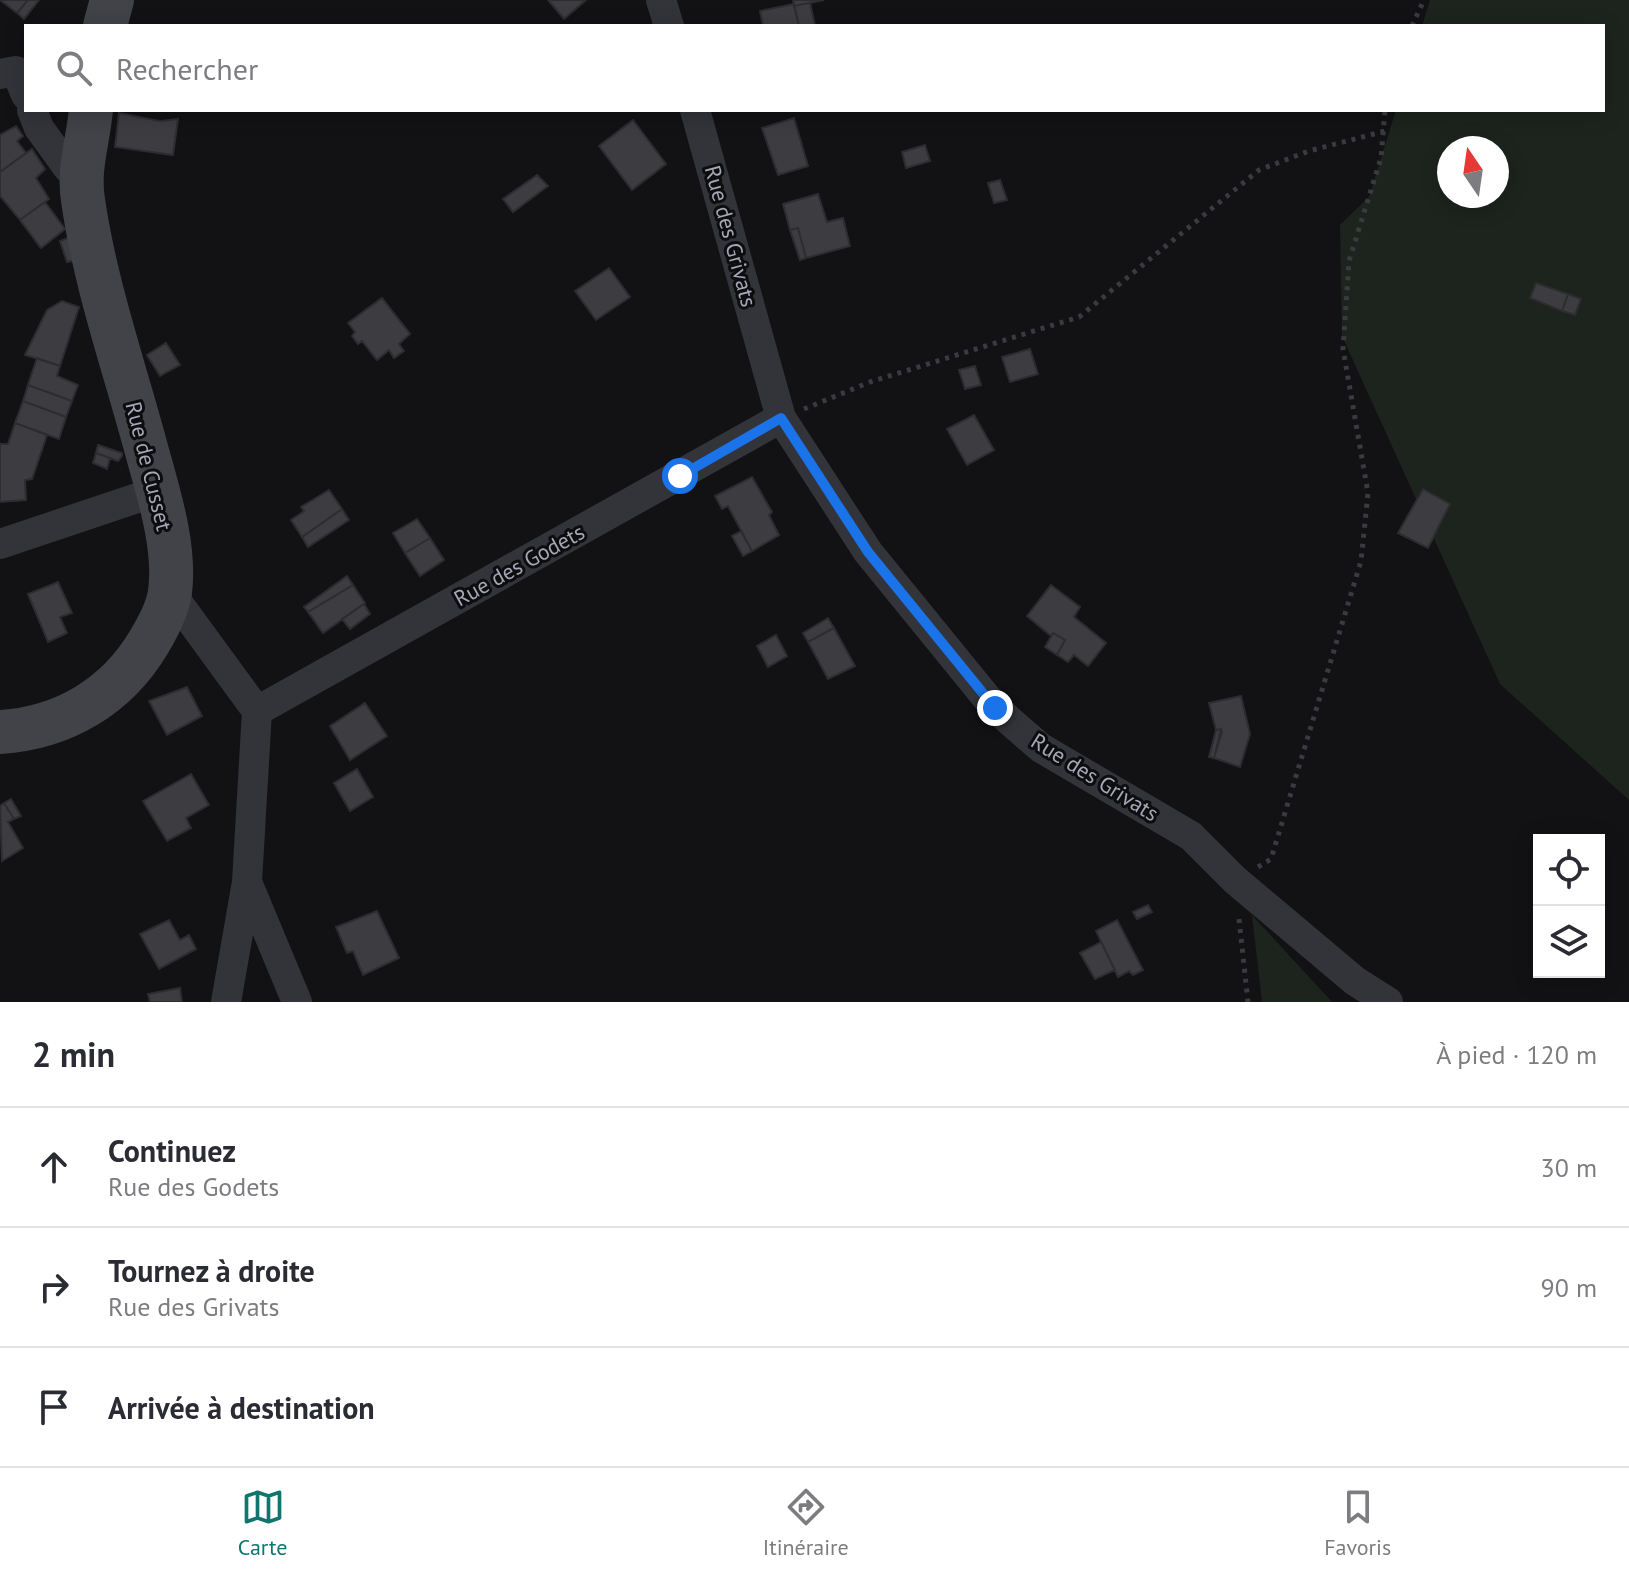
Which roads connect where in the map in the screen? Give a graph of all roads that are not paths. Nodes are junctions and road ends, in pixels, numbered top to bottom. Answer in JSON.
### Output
{"nodes":[{"id":1,"x":96,"y":0,"type":"edge"},
{"id":2,"x":112,"y":0,"type":"edge"},
{"id":3,"x":661,"y":0,"type":"edge"},
{"id":4,"x":98,"y":24,"type":"edge"},
{"id":5,"x":106,"y":24,"type":"edge"},
{"id":6,"x":668,"y":24,"type":"edge"},
{"id":7,"x":0,"y":74,"type":"edge"},
{"id":8,"x":24,"y":90,"type":"edge"},
{"id":9,"x":33,"y":112,"type":"edge"},
{"id":10,"x":91,"y":112,"type":"edge"},
{"id":11,"x":696,"y":112,"type":"edge"},
{"id":12,"x":80,"y":170,"type":"junction"},
{"id":13,"x":781,"y":418,"type":"junction"},
{"id":14,"x":158,"y":491,"type":"junction"},
{"id":15,"x":0,"y":544,"type":"edge"},
{"id":16,"x":170,"y":592,"type":"junction"},
{"id":17,"x":257,"y":711,"type":"junction"},
{"id":18,"x":0,"y":732,"type":"edge"},
{"id":19,"x":247,"y":882,"type":"junction"},
{"id":20,"x":226,"y":1002,"type":"edge"},
{"id":21,"x":297,"y":1002,"type":"edge"},
{"id":22,"x":1388,"y":1002,"type":"edge"}],
"edges":[{"from":1,"to":4,"type":"street"},
{"from":2,"to":5,"type":"street"},
{"from":3,"to":6,"type":"street"},
{"from":7,"to":8,"type":"street"},
{"from":9,"to":12,"type":"street"},
{"from":10,"to":12,"type":"street","name":"Rue de Cusset"},
{"from":11,"to":13,"type":"street","name":"Rue des Grivats"},
{"from":12,"to":14,"type":"street","name":"Rue de Cusset"},
{"from":13,"to":17,"type":"street","name":"Rue des Godets"},
{"from":13,"to":22,"type":"street","name":"Rue des Grivats"},
{"from":14,"to":15,"type":"street"},
{"from":14,"to":16,"type":"street","name":"Rue de Cusset"},
{"from":16,"to":17,"type":"street"},
{"from":16,"to":18,"type":"street","name":"Rue de Cusset"},
{"from":17,"to":19,"type":"street"},
{"from":19,"to":20,"type":"street"},
{"from":19,"to":21,"type":"street"}]}
